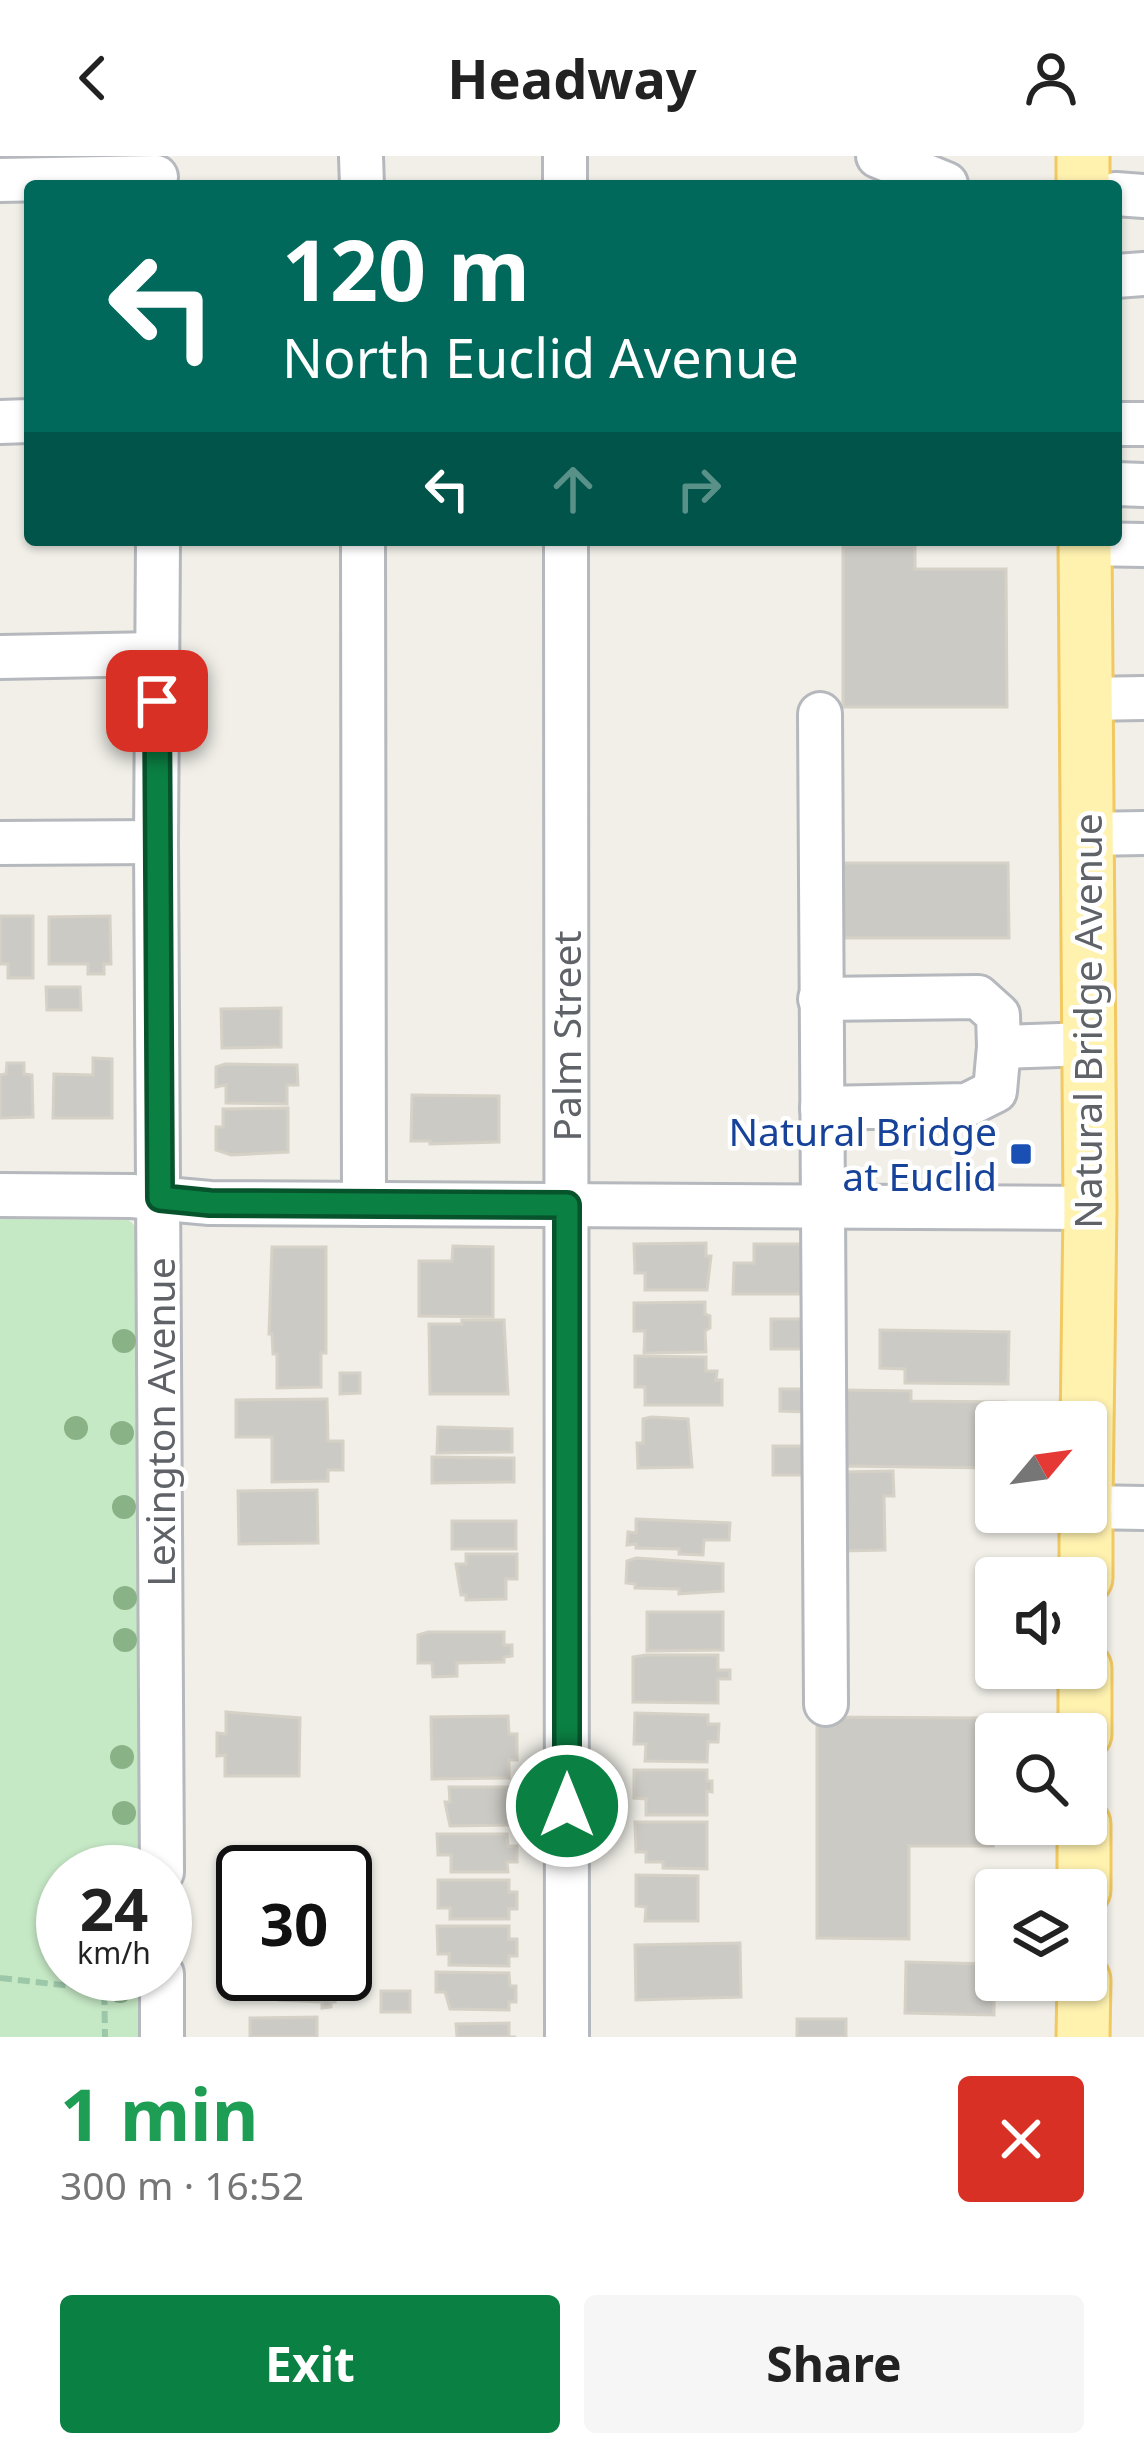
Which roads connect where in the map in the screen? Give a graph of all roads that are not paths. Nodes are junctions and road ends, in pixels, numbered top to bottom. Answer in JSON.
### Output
{"nodes":[{"id":1,"x":878,"y":156,"type":"edge"},
{"id":2,"x":155,"y":173,"type":"edge"},
{"id":3,"x":956,"y":175,"type":"edge"},
{"id":4,"x":0,"y":180,"type":"edge"},
{"id":5,"x":158,"y":546,"type":"edge"},
{"id":6,"x":363,"y":546,"type":"edge"},
{"id":7,"x":566,"y":546,"type":"edge"},
{"id":8,"x":1085,"y":546,"type":"edge"},
{"id":9,"x":158,"y":654,"type":"junction"},
{"id":10,"x":0,"y":657,"type":"edge"},
{"id":11,"x":1144,"y":698,"type":"edge"},
{"id":12,"x":1086,"y":699,"type":"junction"},
{"id":13,"x":820,"y":714,"type":"dead end"},
{"id":14,"x":1144,"y":833,"type":"edge"},
{"id":15,"x":1087,"y":834,"type":"junction"},
{"id":16,"x":0,"y":842,"type":"edge"},
{"id":17,"x":156,"y":842,"type":"junction"},
{"id":18,"x":820,"y":999,"type":"junction"},
{"id":19,"x":1089,"y":1044,"type":"junction"},
{"id":20,"x":999,"y":1047,"type":"junction"},
{"id":21,"x":822,"y":1108,"type":"junction"},
{"id":22,"x":0,"y":1195,"type":"edge"},
{"id":23,"x":160,"y":1198,"type":"junction"},
{"id":24,"x":364,"y":1204,"type":"junction"},
{"id":25,"x":567,"y":1205,"type":"junction"},
{"id":26,"x":821,"y":1207,"type":"junction"},
{"id":27,"x":1090,"y":1208,"type":"junction"},
{"id":28,"x":1087,"y":1401,"type":"edge"},
{"id":29,"x":1107,"y":1507,"type":"edge"},
{"id":30,"x":1144,"y":1508,"type":"edge"},
{"id":31,"x":826,"y":1704,"type":"dead end"},
{"id":32,"x":162,"y":1845,"type":"edge"},
{"id":33,"x":162,"y":2001,"type":"edge"},
{"id":34,"x":1084,"y":2001,"type":"edge"},
{"id":35,"x":162,"y":2037,"type":"edge"},
{"id":36,"x":567,"y":2037,"type":"edge"},
{"id":37,"x":1083,"y":2037,"type":"edge"}],
"edges":[{"from":1,"to":3,"type":"street"},
{"from":2,"to":4,"type":"street"},
{"from":5,"to":9,"type":"street","name":"Lexington Avenue"},
{"from":6,"to":24,"type":"street"},
{"from":7,"to":25,"type":"street","name":"Palm Street"},
{"from":8,"to":12,"type":"main road","name":"Natural Bridge Avenue"},
{"from":9,"to":10,"type":"street"},
{"from":9,"to":17,"type":"street","name":"Lexington Avenue"},
{"from":11,"to":12,"type":"street"},
{"from":12,"to":15,"type":"main road","name":"Natural Bridge Avenue"},
{"from":13,"to":18,"type":"street"},
{"from":14,"to":15,"type":"street"},
{"from":15,"to":19,"type":"main road","name":"Natural Bridge Avenue"},
{"from":16,"to":17,"type":"street"},
{"from":17,"to":23,"type":"street","name":"Lexington Avenue"},
{"from":18,"to":20,"type":"street"},
{"from":18,"to":21,"type":"street"},
{"from":19,"to":20,"type":"street"},
{"from":19,"to":27,"type":"main road","name":"Natural Bridge Avenue"},
{"from":20,"to":21,"type":"street"},
{"from":21,"to":26,"type":"street"},
{"from":22,"to":23,"type":"street"},
{"from":23,"to":24,"type":"street"},
{"from":23,"to":32,"type":"street","name":"Lexington Avenue"},
{"from":24,"to":25,"type":"street"},
{"from":25,"to":26,"type":"street"},
{"from":25,"to":36,"type":"street","name":"Palm Street"},
{"from":26,"to":27,"type":"street"},
{"from":26,"to":31,"type":"street"},
{"from":27,"to":28,"type":"main road","name":"Natural Bridge Avenue"},
{"from":29,"to":30,"type":"street"},
{"from":33,"to":35,"type":"street"},
{"from":34,"to":37,"type":"main road"}]}
